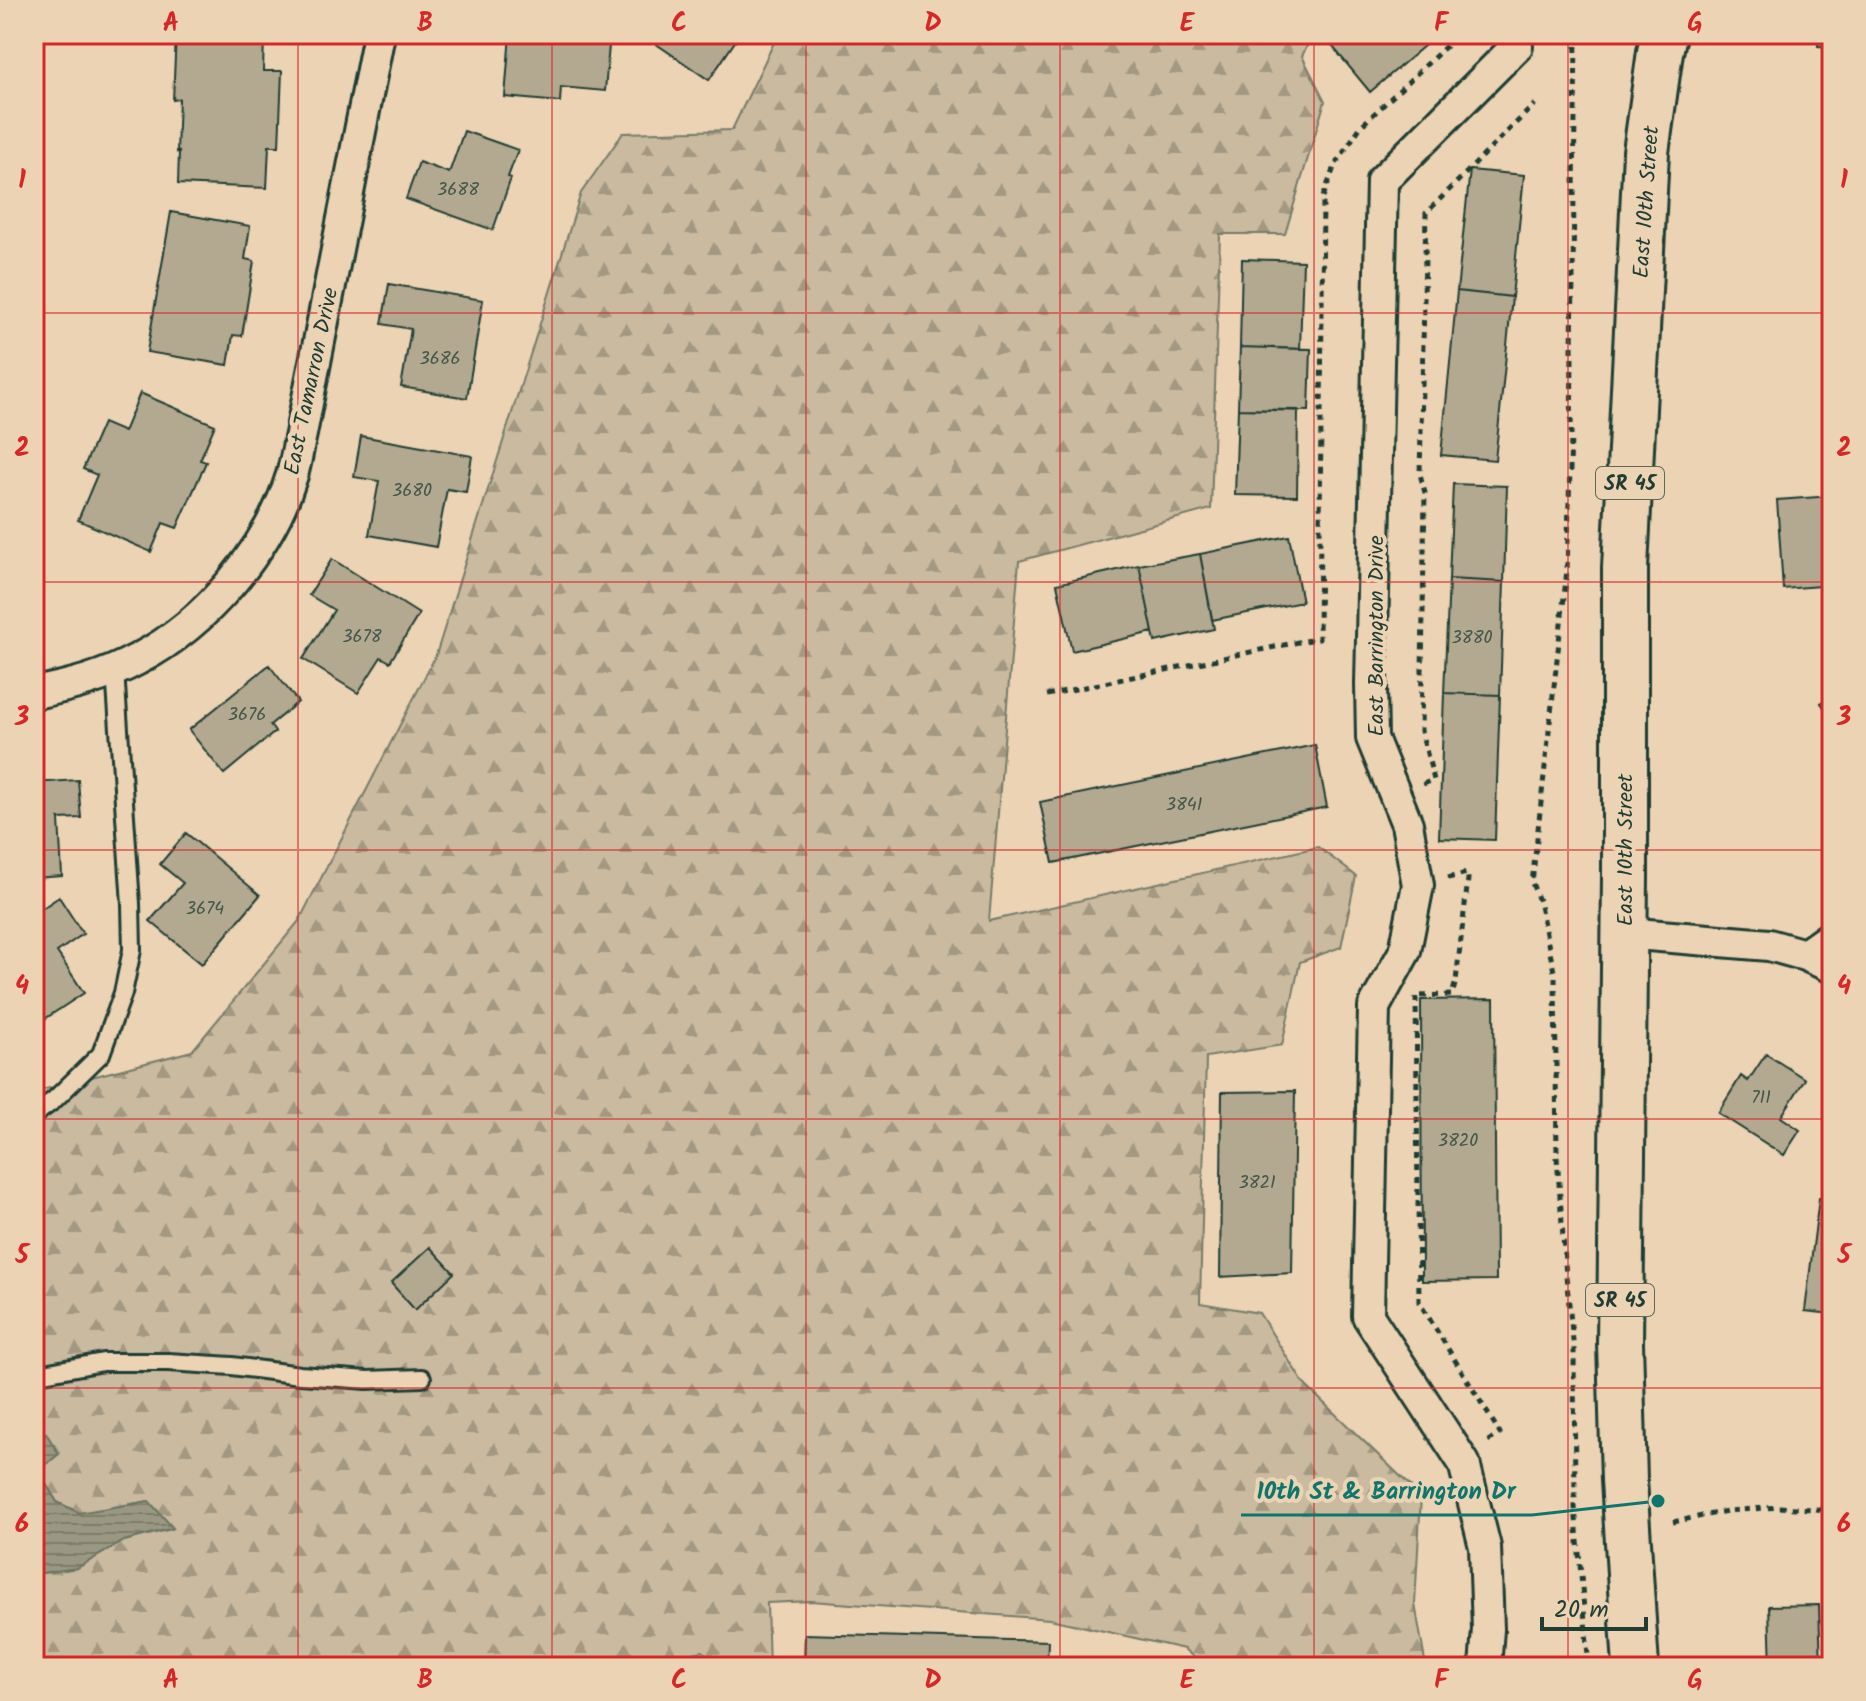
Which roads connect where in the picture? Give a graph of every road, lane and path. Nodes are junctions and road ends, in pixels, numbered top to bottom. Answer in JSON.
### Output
{"nodes":[{"id":1,"x":379,"y":34,"type":"edge"},
{"id":2,"x":1459,"y":34,"type":"edge"},
{"id":3,"x":1576,"y":34,"type":"edge"},
{"id":4,"x":1664,"y":34,"type":"edge"},
{"id":5,"x":1517,"y":46,"type":"dead end"},
{"id":6,"x":115,"y":671,"type":"junction"},
{"id":7,"x":34,"y":693,"type":"edge"},
{"id":8,"x":1047,"y":695,"type":"dead end"},
{"id":9,"x":1624,"y":933,"type":"junction"},
{"id":10,"x":1832,"y":936,"type":"edge"},
{"id":11,"x":1819,"y":961,"type":"edge"},
{"id":12,"x":34,"y":1115,"type":"edge"},
{"id":13,"x":34,"y":1373,"type":"edge"},
{"id":14,"x":422,"y":1378,"type":"dead end"},
{"id":15,"x":1832,"y":1510,"type":"edge"},
{"id":16,"x":1673,"y":1522,"type":"dead end"},
{"id":17,"x":1485,"y":1667,"type":"edge"},
{"id":18,"x":1589,"y":1667,"type":"edge"},
{"id":19,"x":1636,"y":1667,"type":"edge"}],
"edges":[{"from":1,"to":6,"type":"street","name":"East Tamarron Drive"},
{"from":2,"to":8,"type":"path"},
{"from":3,"to":18,"type":"path"},
{"from":4,"to":9,"type":"main road","name":"East 10th Street","number":"SR 45"},
{"from":5,"to":17,"type":"street","name":"East Barrington Drive"},
{"from":6,"to":7,"type":"street","name":"East Tamarron Drive"},
{"from":6,"to":12,"type":"lane"},
{"from":9,"to":11,"type":"street"},
{"from":9,"to":19,"type":"main road","name":"East 10th Street","number":"SR 45"},
{"from":10,"to":11,"type":"street"},
{"from":13,"to":14,"type":"lane"},
{"from":15,"to":16,"type":"path"}]}
